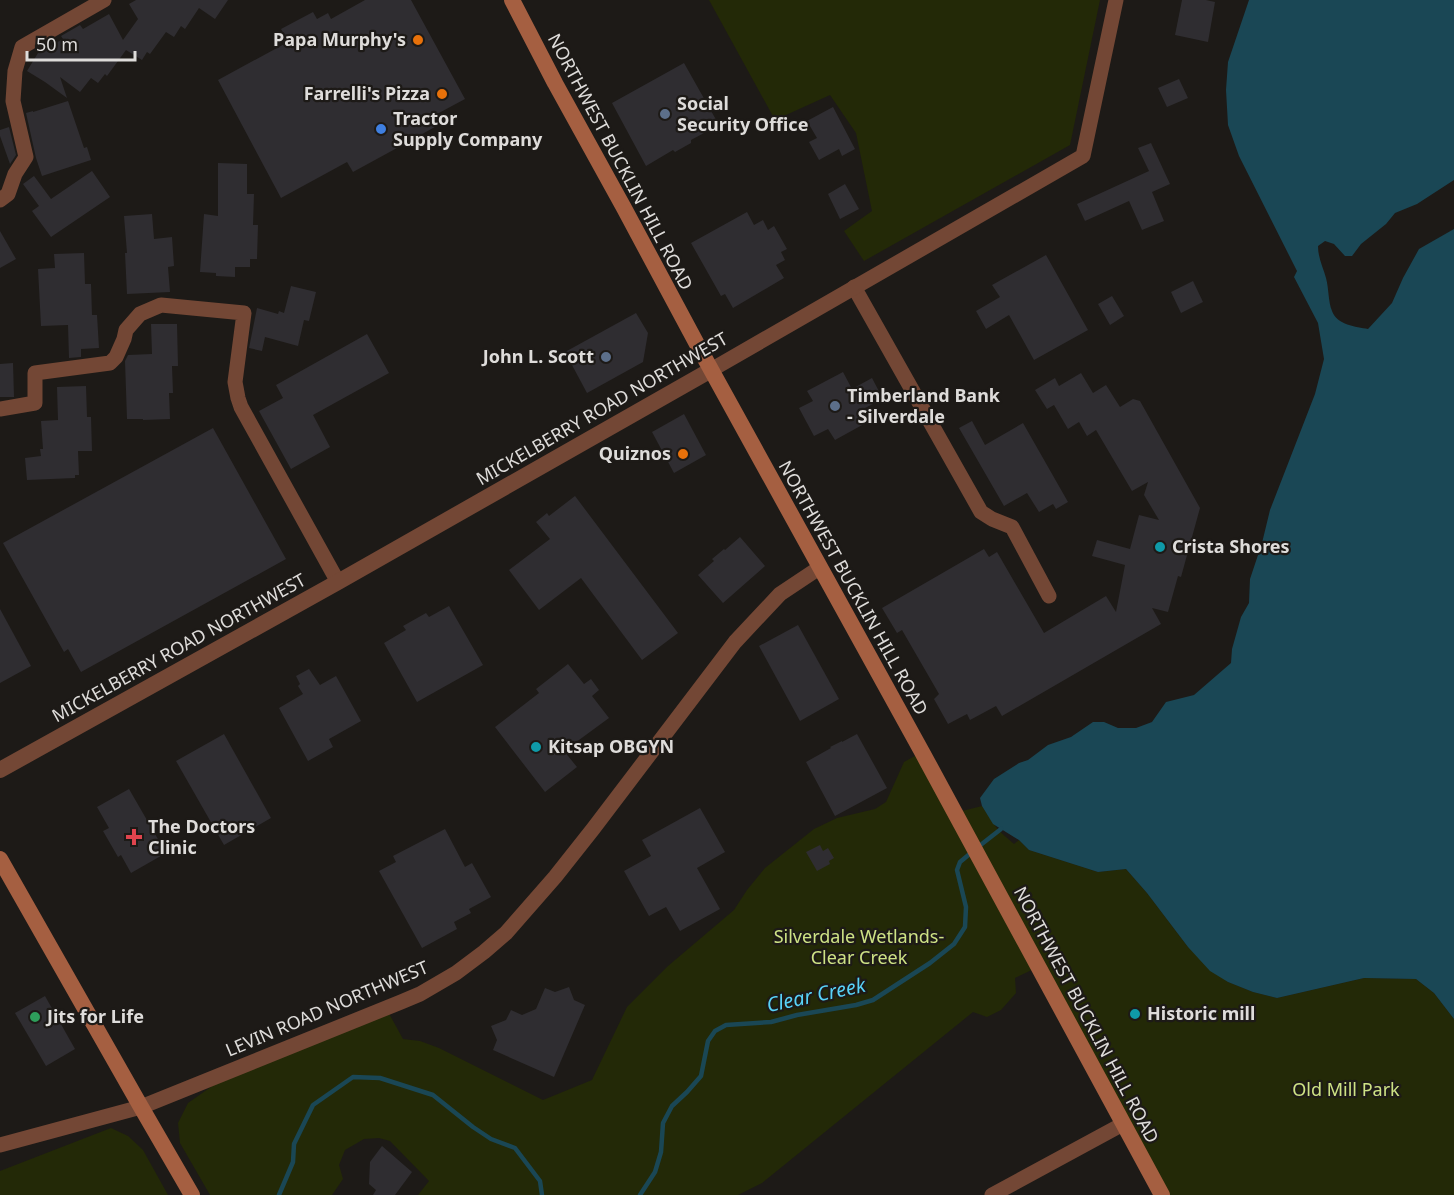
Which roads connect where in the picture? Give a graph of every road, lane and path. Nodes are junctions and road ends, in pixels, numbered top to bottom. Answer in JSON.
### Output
{"nodes":[{"id":1,"x":104,"y":0,"type":"edge"},
{"id":2,"x":512,"y":0,"type":"edge"},
{"id":3,"x":1116,"y":0,"type":"edge"},
{"id":4,"x":7,"y":102,"type":"edge"},
{"id":5,"x":0,"y":200,"type":"edge"},
{"id":6,"x":854,"y":287,"type":"junction"},
{"id":7,"x":711,"y":370,"type":"junction"},
{"id":8,"x":0,"y":409,"type":"edge"},
{"id":9,"x":819,"y":568,"type":"junction"},
{"id":10,"x":338,"y":582,"type":"junction"},
{"id":11,"x":1049,"y":596,"type":"dead end"},
{"id":12,"x":0,"y":770,"type":"edge"},
{"id":13,"x":0,"y":859,"type":"edge"},
{"id":14,"x":141,"y":1107,"type":"junction"},
{"id":15,"x":1123,"y":1124,"type":"junction"},
{"id":16,"x":0,"y":1145,"type":"edge"},
{"id":17,"x":192,"y":1195,"type":"edge"},
{"id":18,"x":992,"y":1195,"type":"edge"},
{"id":19,"x":1162,"y":1195,"type":"edge"}],
"edges":[{"from":1,"to":4,"type":"street"},
{"from":2,"to":7,"type":"main road","name":"NORTHWEST BUCKLIN HILL ROAD"},
{"from":3,"to":6,"type":"street","name":"MICKELBERRY ROAD NORTHWEST"},
{"from":4,"to":5,"type":"street"},
{"from":6,"to":7,"type":"street","name":"MICKELBERRY ROAD NORTHWEST"},
{"from":6,"to":11,"type":"street"},
{"from":7,"to":9,"type":"main road","name":"NORTHWEST BUCKLIN HILL ROAD"},
{"from":7,"to":10,"type":"street","name":"MICKELBERRY ROAD NORTHWEST"},
{"from":8,"to":10,"type":"street"},
{"from":9,"to":14,"type":"street","name":"LEVIN ROAD NORTHWEST"},
{"from":9,"to":15,"type":"main road","name":"NORTHWEST BUCKLIN HILL ROAD"},
{"from":10,"to":12,"type":"street","name":"MICKELBERRY ROAD NORTHWEST"},
{"from":13,"to":14,"type":"main road"},
{"from":14,"to":16,"type":"street","name":"LEVIN ROAD NORTHWEST"},
{"from":14,"to":17,"type":"main road"},
{"from":15,"to":18,"type":"street"},
{"from":15,"to":19,"type":"main road","name":"NORTHWEST BUCKLIN HILL ROAD"}]}
